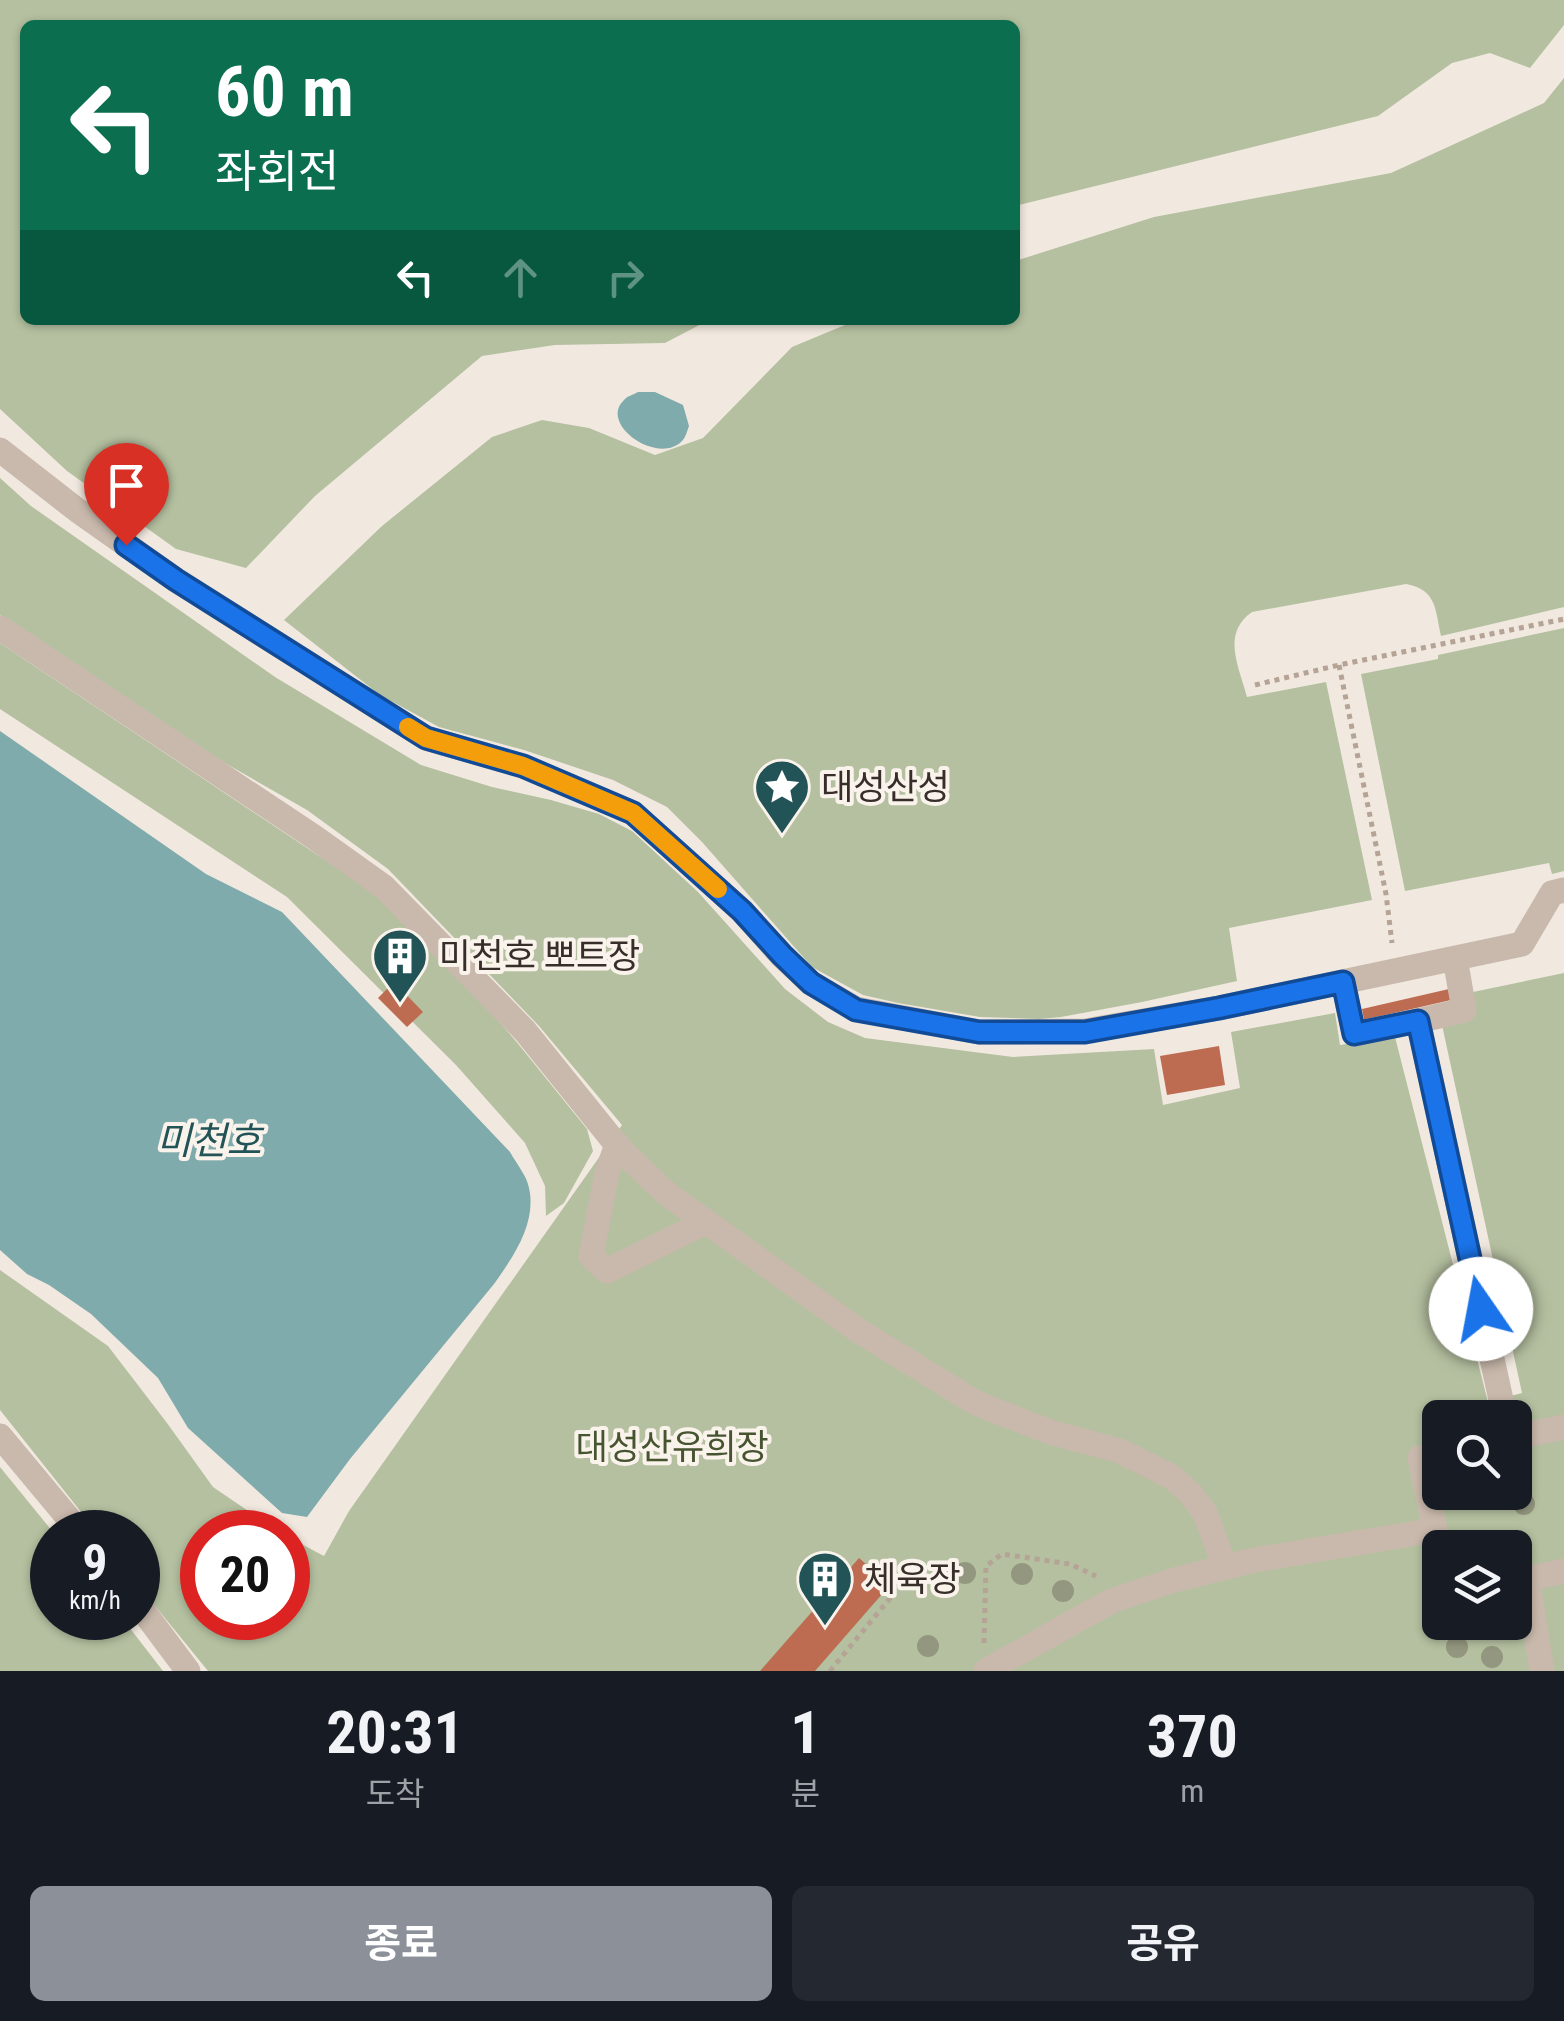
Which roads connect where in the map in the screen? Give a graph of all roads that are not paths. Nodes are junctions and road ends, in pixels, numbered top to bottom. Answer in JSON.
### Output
{"nodes":[{"id":1,"x":0,"y":450,"type":"edge"},
{"id":2,"x":0,"y":628,"type":"edge"},
{"id":3,"x":1564,"y":890,"type":"edge"},
{"id":4,"x":1456,"y":958,"type":"junction"},
{"id":5,"x":1343,"y":982,"type":"junction"},
{"id":6,"x":1418,"y":1021,"type":"junction"},
{"id":7,"x":617,"y":1144,"type":"junction"},
{"id":8,"x":706,"y":1222,"type":"junction"},
{"id":9,"x":1501,"y":1400,"type":"edge"},
{"id":10,"x":1564,"y":1427,"type":"edge"},
{"id":11,"x":1532,"y":1434,"type":"edge"},
{"id":12,"x":0,"y":1436,"type":"edge"},
{"id":13,"x":62,"y":1510,"type":"edge"},
{"id":14,"x":1431,"y":1510,"type":"edge"},
{"id":15,"x":1435,"y":1530,"type":"edge"},
{"id":16,"x":1422,"y":1532,"type":"edge"},
{"id":17,"x":1226,"y":1567,"type":"junction"},
{"id":18,"x":1564,"y":1571,"type":"edge"},
{"id":19,"x":1532,"y":1578,"type":"edge"},
{"id":20,"x":1532,"y":1628,"type":"edge"},
{"id":21,"x":160,"y":1633,"type":"edge"},
{"id":22,"x":985,"y":1662,"type":"edge"},
{"id":23,"x":188,"y":1671,"type":"edge"},
{"id":24,"x":1542,"y":1671,"type":"edge"}],
"edges":[{"from":1,"to":5,"type":"lane"},
{"from":2,"to":7,"type":"lane"},
{"from":3,"to":4,"type":"lane"},
{"from":4,"to":5,"type":"lane"},
{"from":4,"to":6,"type":"lane"},
{"from":5,"to":6,"type":"lane"},
{"from":6,"to":9,"type":"lane"},
{"from":7,"to":8,"type":"lane"},
{"from":7,"to":8,"type":"lane"},
{"from":8,"to":17,"type":"lane"},
{"from":10,"to":11,"type":"lane"},
{"from":12,"to":13,"type":"lane"},
{"from":14,"to":15,"type":"lane"},
{"from":16,"to":17,"type":"lane"},
{"from":17,"to":22,"type":"lane"},
{"from":18,"to":19,"type":"lane"},
{"from":20,"to":24,"type":"lane"},
{"from":21,"to":23,"type":"lane"}]}
